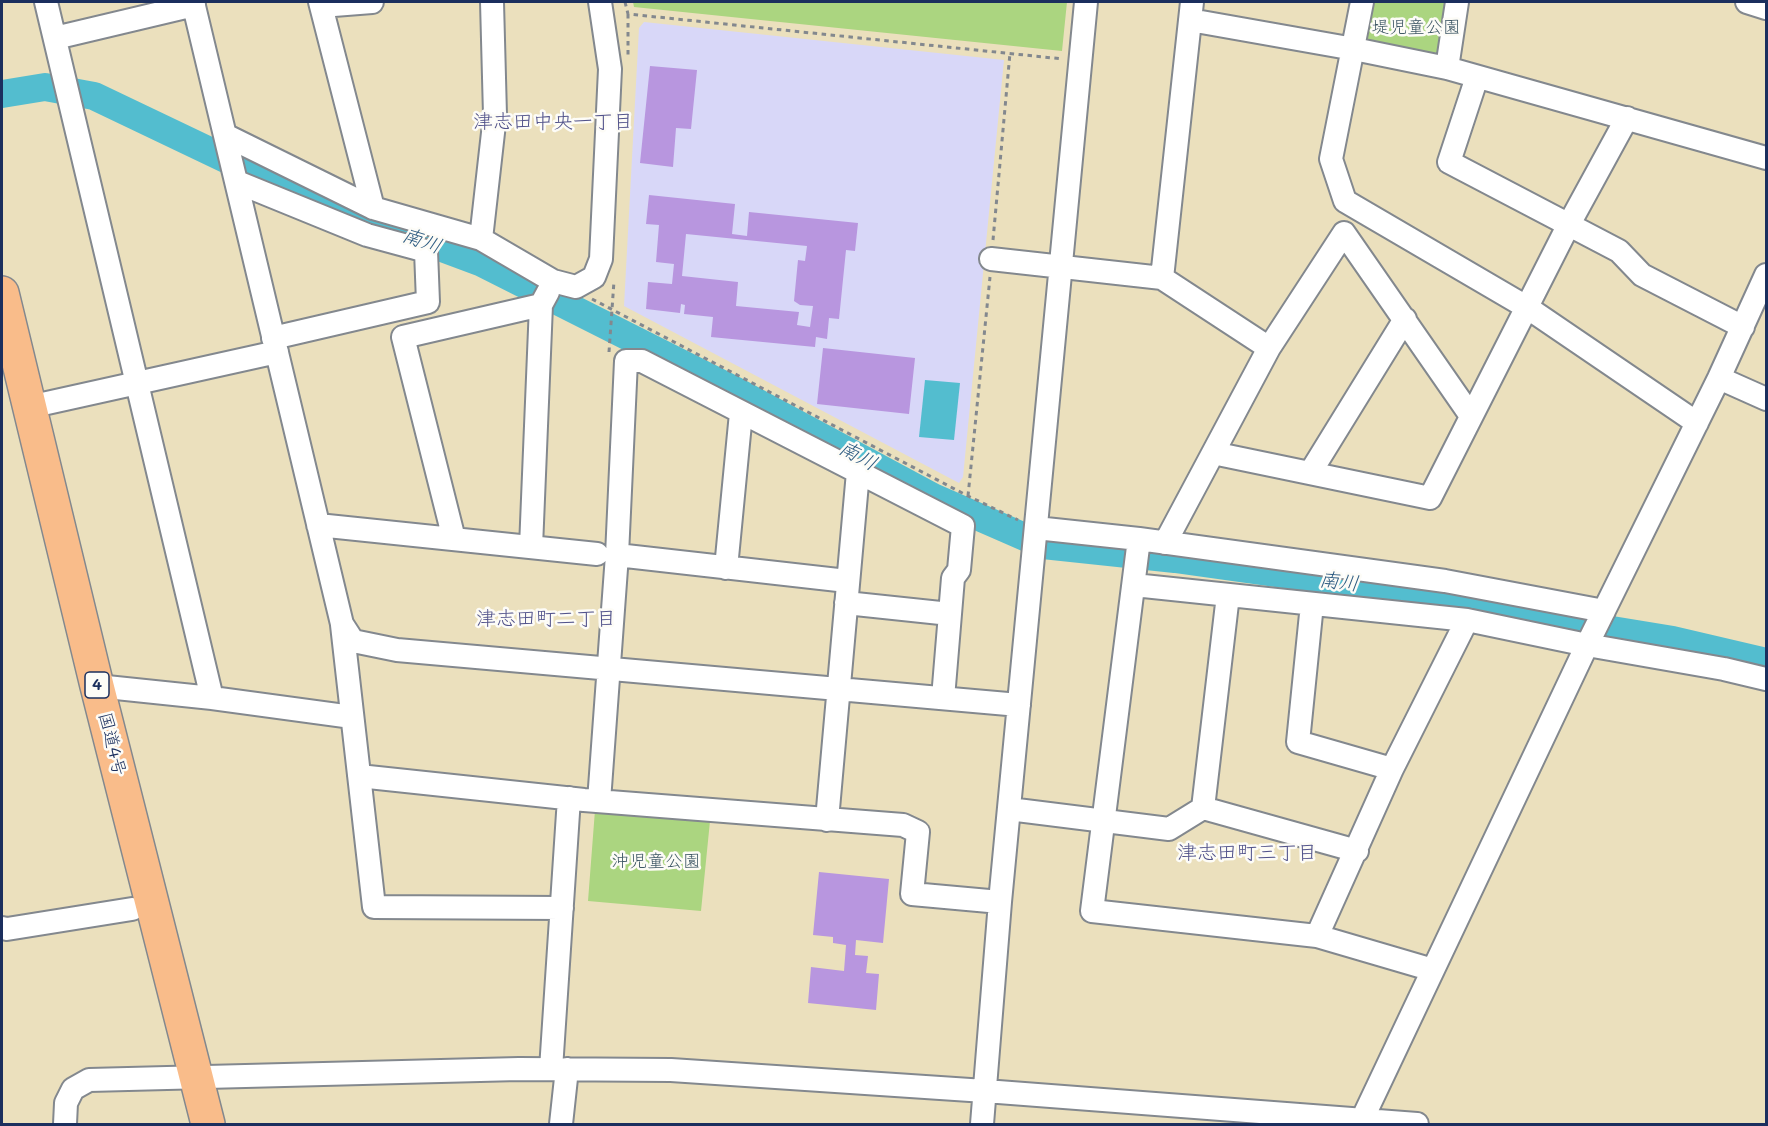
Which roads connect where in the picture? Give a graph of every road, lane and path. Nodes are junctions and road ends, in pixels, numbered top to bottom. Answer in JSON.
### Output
{"nodes":[{"id":1,"x":46,"y":2,"type":"edge"},
{"id":2,"x":372,"y":2,"type":"edge"},
{"id":3,"x":492,"y":2,"type":"edge"},
{"id":4,"x":600,"y":2,"type":"edge"},
{"id":5,"x":625,"y":2,"type":"edge"},
{"id":6,"x":1086,"y":2,"type":"edge"},
{"id":7,"x":1362,"y":2,"type":"edge"},
{"id":8,"x":1457,"y":2,"type":"edge"},
{"id":9,"x":1747,"y":2,"type":"edge"},
{"id":10,"x":193,"y":3,"type":"edge"},
{"id":11,"x":320,"y":4,"type":"edge"},
{"id":12,"x":1767,"y":8,"type":"edge"},
{"id":13,"x":1191,"y":11,"type":"edge"},
{"id":14,"x":55,"y":38,"type":"junction"},
{"id":15,"x":1354,"y":49,"type":"junction"},
{"id":16,"x":1080,"y":62,"type":"junction"},
{"id":17,"x":1447,"y":68,"type":"junction"},
{"id":18,"x":1477,"y":76,"type":"junction"},
{"id":19,"x":1627,"y":118,"type":"junction"},
{"id":20,"x":225,"y":135,"type":"junction"},
{"id":21,"x":1767,"y":158,"type":"edge"},
{"id":22,"x":237,"y":182,"type":"junction"},
{"id":23,"x":373,"y":208,"type":"junction"},
{"id":24,"x":1568,"y":226,"type":"junction"},
{"id":25,"x":481,"y":239,"type":"junction"},
{"id":26,"x":992,"y":259,"type":"dead end"},
{"id":27,"x":1060,"y":268,"type":"junction"},
{"id":28,"x":1767,"y":275,"type":"edge"},
{"id":29,"x":1162,"y":278,"type":"junction"},
{"id":30,"x":576,"y":287,"type":"junction"},
{"id":31,"x":2,"y":292,"type":"edge"},
{"id":32,"x":548,"y":293,"type":"junction"},
{"id":33,"x":428,"y":302,"type":"junction"},
{"id":34,"x":1528,"y":308,"type":"junction"},
{"id":35,"x":612,"y":310,"type":"junction"},
{"id":36,"x":1405,"y":319,"type":"junction"},
{"id":37,"x":1743,"y":327,"type":"junction"},
{"id":38,"x":425,"y":332,"type":"junction"},
{"id":39,"x":610,"y":338,"type":"dead end"},
{"id":40,"x":275,"y":345,"type":"junction"},
{"id":41,"x":1269,"y":348,"type":"junction"},
{"id":42,"x":2,"y":371,"type":"edge"},
{"id":43,"x":1719,"y":378,"type":"junction"},
{"id":44,"x":137,"y":383,"type":"junction"},
{"id":45,"x":1767,"y":399,"type":"edge"},
{"id":46,"x":29,"y":407,"type":"junction"},
{"id":47,"x":741,"y":413,"type":"junction"},
{"id":48,"x":1471,"y":416,"type":"junction"},
{"id":49,"x":1697,"y":423,"type":"junction"},
{"id":50,"x":1213,"y":453,"type":"junction"},
{"id":51,"x":858,"y":472,"type":"junction"},
{"id":52,"x":1310,"y":473,"type":"junction"},
{"id":53,"x":318,"y":525,"type":"junction"},
{"id":54,"x":1036,"y":528,"type":"junction"},
{"id":55,"x":454,"y":539,"type":"junction"},
{"id":56,"x":1139,"y":539,"type":"junction"},
{"id":57,"x":1165,"y":543,"type":"junction"},
{"id":58,"x":531,"y":547,"type":"junction"},
{"id":59,"x":607,"y":554,"type":"junction"},
{"id":60,"x":726,"y":568,"type":"junction"},
{"id":61,"x":847,"y":581,"type":"junction"},
{"id":62,"x":1134,"y":585,"type":"junction"},
{"id":63,"x":1228,"y":595,"type":"junction"},
{"id":64,"x":846,"y":603,"type":"junction"},
{"id":65,"x":1312,"y":604,"type":"junction"},
{"id":66,"x":1604,"y":611,"type":"junction"},
{"id":67,"x":950,"y":614,"type":"junction"},
{"id":68,"x":1467,"y":620,"type":"junction"},
{"id":69,"x":342,"y":624,"type":"junction"},
{"id":70,"x":1587,"y":645,"type":"junction"},
{"id":71,"x":608,"y":668,"type":"junction"},
{"id":72,"x":1767,"y":679,"type":"edge"},
{"id":73,"x":97,"y":686,"type":"junction"},
{"id":74,"x":838,"y":689,"type":"junction"},
{"id":75,"x":212,"y":698,"type":"junction"},
{"id":76,"x":943,"y":698,"type":"junction"},
{"id":77,"x":1019,"y":705,"type":"junction"},
{"id":78,"x":352,"y":717,"type":"junction"},
{"id":79,"x":1392,"y":769,"type":"junction"},
{"id":80,"x":359,"y":776,"type":"junction"},
{"id":81,"x":569,"y":798,"type":"junction"},
{"id":82,"x":599,"y":801,"type":"junction"},
{"id":83,"x":1203,"y":808,"type":"junction"},
{"id":84,"x":1009,"y":809,"type":"junction"},
{"id":85,"x":826,"y":820,"type":"junction"},
{"id":86,"x":1102,"y":820,"type":"junction"},
{"id":87,"x":1357,"y":851,"type":"junction"},
{"id":88,"x":1000,"y":902,"type":"junction"},
{"id":89,"x":562,"y":908,"type":"junction"},
{"id":90,"x":132,"y":909,"type":"junction"},
{"id":91,"x":2,"y":928,"type":"edge"},
{"id":92,"x":1317,"y":936,"type":"junction"},
{"id":93,"x":1433,"y":970,"type":"junction"},
{"id":94,"x":559,"y":1069,"type":"junction"},
{"id":95,"x":186,"y":1077,"type":"junction"},
{"id":96,"x":985,"y":1091,"type":"junction"},
{"id":97,"x":1361,"y":1122,"type":"edge"},
{"id":98,"x":65,"y":1125,"type":"edge"},
{"id":99,"x":187,"y":1125,"type":"edge"},
{"id":100,"x":208,"y":1125,"type":"edge"},
{"id":101,"x":561,"y":1125,"type":"edge"},
{"id":102,"x":981,"y":1125,"type":"edge"},
{"id":103,"x":1417,"y":1125,"type":"edge"}],
"edges":[{"from":1,"to":14,"type":"street"},
{"from":2,"to":11,"type":"street"},
{"from":3,"to":25,"type":"street"},
{"from":4,"to":30,"type":"street"},
{"from":5,"to":16,"type":"path"},
{"from":6,"to":16,"type":"street"},
{"from":7,"to":15,"type":"street"},
{"from":8,"to":17,"type":"street"},
{"from":9,"to":12,"type":"street"},
{"from":10,"to":14,"type":"street"},
{"from":10,"to":20,"type":"street"},
{"from":11,"to":23,"type":"street"},
{"from":13,"to":15,"type":"street"},
{"from":13,"to":29,"type":"street"},
{"from":14,"to":44,"type":"street"},
{"from":15,"to":17,"type":"street"},
{"from":15,"to":34,"type":"street"},
{"from":16,"to":27,"type":"street"},
{"from":17,"to":18,"type":"street"},
{"from":18,"to":19,"type":"street"},
{"from":18,"to":24,"type":"street"},
{"from":19,"to":21,"type":"street"},
{"from":19,"to":24,"type":"street"},
{"from":20,"to":22,"type":"street"},
{"from":20,"to":23,"type":"street"},
{"from":22,"to":33,"type":"street"},
{"from":22,"to":40,"type":"street"},
{"from":23,"to":25,"type":"street"},
{"from":24,"to":34,"type":"street"},
{"from":24,"to":37,"type":"street"},
{"from":25,"to":32,"type":"street"},
{"from":26,"to":27,"type":"street"},
{"from":27,"to":29,"type":"street"},
{"from":27,"to":54,"type":"street"},
{"from":28,"to":37,"type":"street"},
{"from":29,"to":41,"type":"street"},
{"from":30,"to":32,"type":"street"},
{"from":30,"to":35,"type":"path"},
{"from":31,"to":46,"type":"highway","name":"国道4号","number":"4"},
{"from":32,"to":38,"type":"street"},
{"from":32,"to":58,"type":"street"},
{"from":33,"to":38,"type":"street"},
{"from":33,"to":40,"type":"street"},
{"from":34,"to":48,"type":"street"},
{"from":34,"to":49,"type":"street"},
{"from":35,"to":39,"type":"path"},
{"from":35,"to":54,"type":"path"},
{"from":36,"to":41,"type":"street"},
{"from":36,"to":48,"type":"street"},
{"from":36,"to":52,"type":"street"},
{"from":37,"to":43,"type":"street"},
{"from":38,"to":55,"type":"street"},
{"from":40,"to":44,"type":"street"},
{"from":40,"to":53,"type":"street"},
{"from":41,"to":50,"type":"street"},
{"from":42,"to":90,"type":"highway","name":"国道4号","number":"4"},
{"from":43,"to":45,"type":"street"},
{"from":43,"to":49,"type":"street"},
{"from":44,"to":46,"type":"street"},
{"from":44,"to":75,"type":"street"},
{"from":46,"to":73,"type":"highway","name":"国道4号","number":"4"},
{"from":47,"to":51,"type":"street"},
{"from":47,"to":59,"type":"street"},
{"from":47,"to":60,"type":"street"},
{"from":48,"to":52,"type":"street"},
{"from":49,"to":66,"type":"street"},
{"from":50,"to":52,"type":"street"},
{"from":50,"to":57,"type":"street"},
{"from":51,"to":61,"type":"street"},
{"from":51,"to":67,"type":"street"},
{"from":53,"to":55,"type":"street"},
{"from":53,"to":69,"type":"street"},
{"from":54,"to":56,"type":"street"},
{"from":54,"to":77,"type":"street"},
{"from":55,"to":58,"type":"street"},
{"from":56,"to":57,"type":"street"},
{"from":56,"to":62,"type":"street"},
{"from":57,"to":66,"type":"street"},
{"from":58,"to":59,"type":"street"},
{"from":59,"to":60,"type":"street"},
{"from":59,"to":71,"type":"street"},
{"from":60,"to":61,"type":"street"},
{"from":61,"to":64,"type":"street"},
{"from":62,"to":63,"type":"street"},
{"from":62,"to":86,"type":"street"},
{"from":63,"to":65,"type":"street"},
{"from":63,"to":83,"type":"street"},
{"from":64,"to":67,"type":"street"},
{"from":64,"to":74,"type":"street"},
{"from":65,"to":68,"type":"street"},
{"from":65,"to":79,"type":"street"},
{"from":66,"to":70,"type":"street"},
{"from":67,"to":76,"type":"street"},
{"from":68,"to":70,"type":"street"},
{"from":68,"to":79,"type":"street"},
{"from":69,"to":71,"type":"street"},
{"from":69,"to":78,"type":"street"},
{"from":70,"to":72,"type":"street"},
{"from":70,"to":93,"type":"street"},
{"from":71,"to":74,"type":"street"},
{"from":71,"to":82,"type":"street"},
{"from":73,"to":75,"type":"street"},
{"from":73,"to":95,"type":"highway","name":"国道4号","number":"4"},
{"from":74,"to":76,"type":"street"},
{"from":74,"to":85,"type":"street"},
{"from":75,"to":78,"type":"street"},
{"from":76,"to":77,"type":"street"},
{"from":77,"to":84,"type":"street"},
{"from":78,"to":80,"type":"street"},
{"from":79,"to":87,"type":"street"},
{"from":80,"to":81,"type":"street"},
{"from":80,"to":89,"type":"street"},
{"from":81,"to":82,"type":"street"},
{"from":81,"to":89,"type":"street"},
{"from":82,"to":85,"type":"street"},
{"from":83,"to":86,"type":"street"},
{"from":83,"to":87,"type":"street"},
{"from":84,"to":86,"type":"street"},
{"from":84,"to":88,"type":"street"},
{"from":85,"to":88,"type":"street"},
{"from":86,"to":92,"type":"street"},
{"from":87,"to":92,"type":"street"},
{"from":88,"to":96,"type":"street"},
{"from":89,"to":94,"type":"street"},
{"from":90,"to":91,"type":"street"},
{"from":90,"to":95,"type":"highway","name":"国道4号","number":"4"},
{"from":92,"to":93,"type":"street"},
{"from":93,"to":97,"type":"street"},
{"from":94,"to":95,"type":"street"},
{"from":94,"to":96,"type":"street"},
{"from":94,"to":101,"type":"street"},
{"from":95,"to":98,"type":"street"},
{"from":95,"to":99,"type":"highway","name":"国道4号","number":"4"},
{"from":95,"to":100,"type":"highway","name":"国道4号","number":"4"},
{"from":96,"to":97,"type":"street"},
{"from":96,"to":102,"type":"street"},
{"from":97,"to":103,"type":"street"}]}
